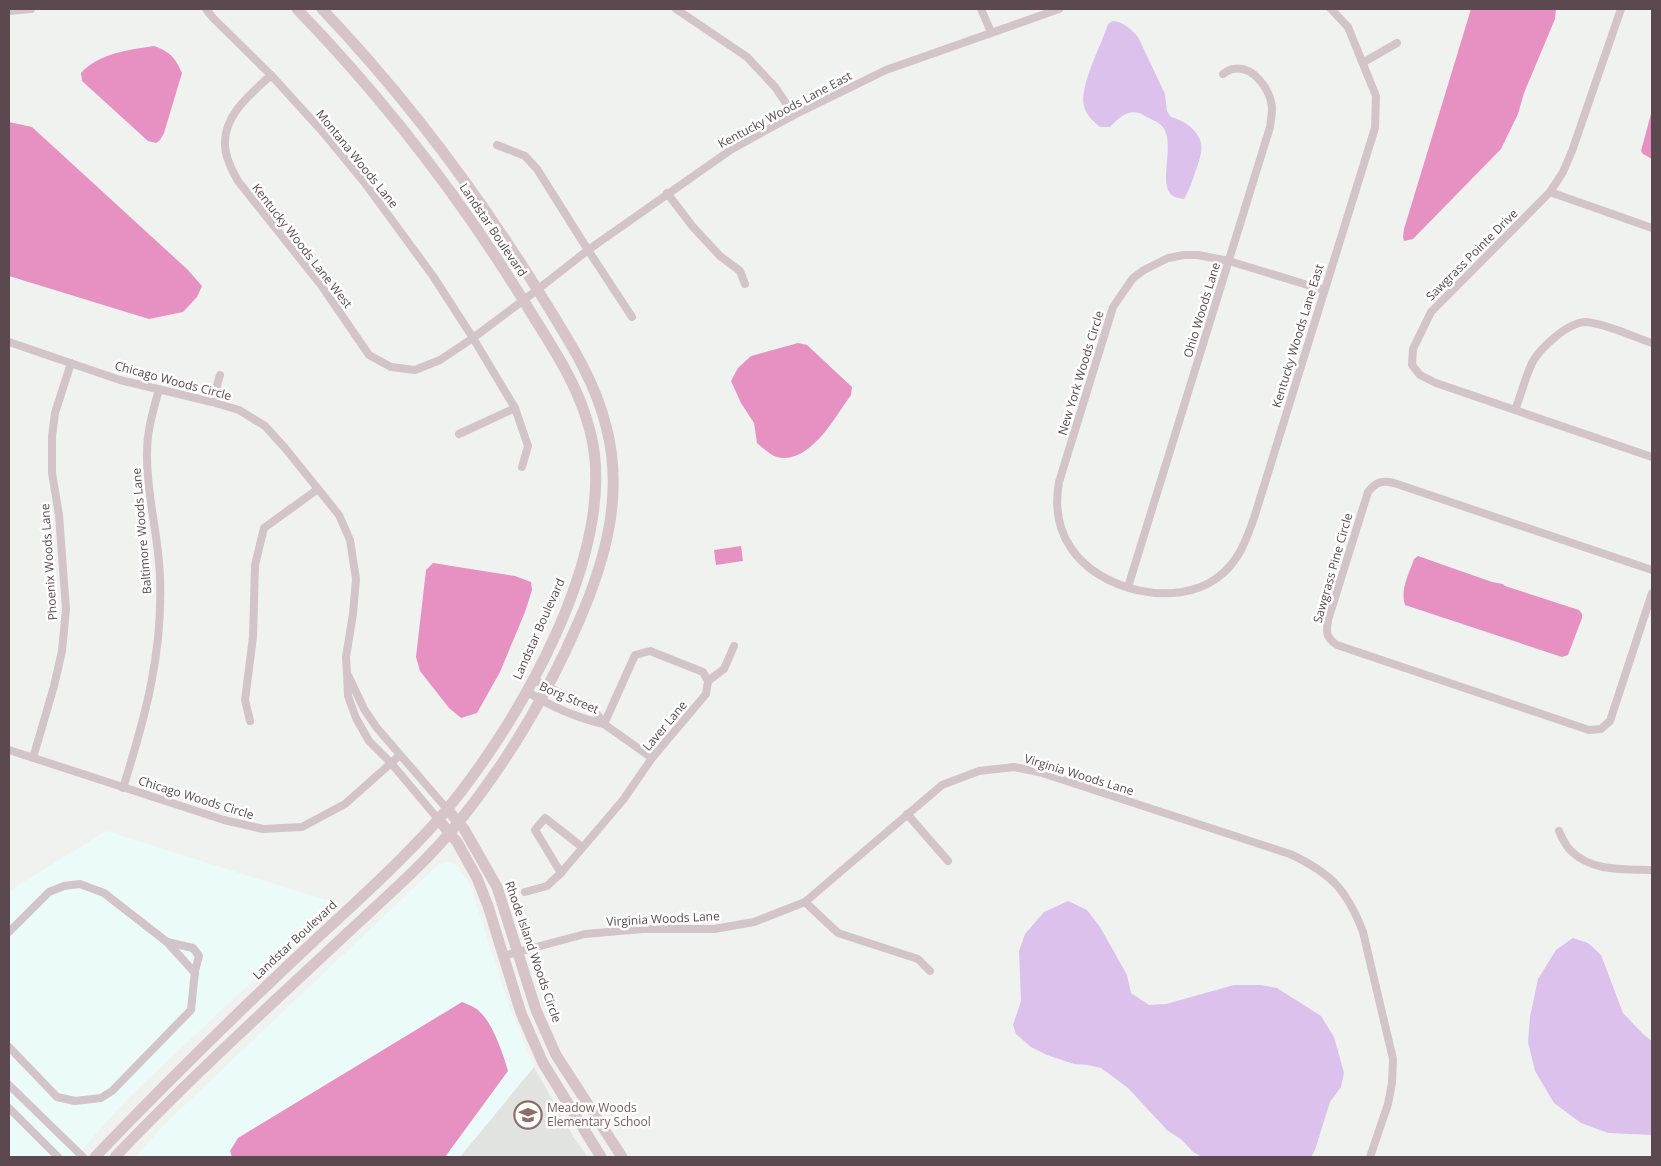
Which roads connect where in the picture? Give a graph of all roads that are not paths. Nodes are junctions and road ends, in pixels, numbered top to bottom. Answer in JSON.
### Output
{"nodes":[{"id":1,"x":31,"y":9,"type":"edge"},
{"id":2,"x":206,"y":9,"type":"edge"},
{"id":3,"x":297,"y":9,"type":"edge"},
{"id":4,"x":322,"y":9,"type":"edge"},
{"id":5,"x":676,"y":9,"type":"edge"},
{"id":6,"x":981,"y":9,"type":"edge"},
{"id":7,"x":1059,"y":9,"type":"edge"},
{"id":8,"x":1331,"y":9,"type":"edge"},
{"id":9,"x":1621,"y":9,"type":"edge"},
{"id":10,"x":9,"y":11,"type":"edge"},
{"id":11,"x":992,"y":32,"type":"junction"},
{"id":12,"x":1397,"y":43,"type":"dead end"},
{"id":13,"x":1364,"y":62,"type":"junction"},
{"id":14,"x":271,"y":74,"type":"junction"},
{"id":15,"x":1223,"y":74,"type":"dead end"},
{"id":16,"x":794,"y":115,"type":"junction"},
{"id":17,"x":497,"y":144,"type":"dead end"},
{"id":18,"x":1550,"y":192,"type":"junction"},
{"id":19,"x":667,"y":193,"type":"junction"},
{"id":20,"x":1652,"y":228,"type":"edge"},
{"id":21,"x":588,"y":250,"type":"junction"},
{"id":22,"x":1228,"y":261,"type":"junction"},
{"id":23,"x":745,"y":284,"type":"dead end"},
{"id":24,"x":537,"y":290,"type":"junction"},
{"id":25,"x":1324,"y":290,"type":"junction"},
{"id":26,"x":524,"y":300,"type":"junction"},
{"id":27,"x":632,"y":317,"type":"dead end"},
{"id":28,"x":473,"y":338,"type":"junction"},
{"id":29,"x":9,"y":342,"type":"edge"},
{"id":30,"x":1652,"y":343,"type":"edge"},
{"id":31,"x":70,"y":363,"type":"junction"},
{"id":32,"x":220,"y":375,"type":"dead end"},
{"id":33,"x":159,"y":389,"type":"junction"},
{"id":34,"x":212,"y":402,"type":"junction"},
{"id":35,"x":515,"y":408,"type":"junction"},
{"id":36,"x":1516,"y":410,"type":"junction"},
{"id":37,"x":459,"y":434,"type":"dead end"},
{"id":38,"x":1652,"y":457,"type":"edge"},
{"id":39,"x":522,"y":467,"type":"dead end"},
{"id":40,"x":318,"y":488,"type":"junction"},
{"id":41,"x":1652,"y":570,"type":"edge"},
{"id":42,"x":1128,"y":587,"type":"junction"},
{"id":43,"x":1652,"y":593,"type":"edge"},
{"id":44,"x":734,"y":646,"type":"dead end"},
{"id":45,"x":347,"y":673,"type":"junction"},
{"id":46,"x":533,"y":679,"type":"junction"},
{"id":47,"x":708,"y":681,"type":"junction"},
{"id":48,"x":548,"y":687,"type":"junction"},
{"id":49,"x":526,"y":692,"type":"junction"},
{"id":50,"x":541,"y":701,"type":"junction"},
{"id":51,"x":250,"y":721,"type":"dead end"},
{"id":52,"x":604,"y":724,"type":"junction"},
{"id":53,"x":9,"y":750,"type":"edge"},
{"id":54,"x":399,"y":756,"type":"junction"},
{"id":55,"x":32,"y":758,"type":"junction"},
{"id":56,"x":652,"y":758,"type":"junction"},
{"id":57,"x":391,"y":763,"type":"junction"},
{"id":58,"x":124,"y":788,"type":"junction"},
{"id":59,"x":446,"y":809,"type":"junction"},
{"id":60,"x":907,"y":814,"type":"junction"},
{"id":61,"x":438,"y":819,"type":"junction"},
{"id":62,"x":458,"y":823,"type":"junction"},
{"id":63,"x":450,"y":832,"type":"junction"},
{"id":64,"x":1558,"y":832,"type":"dead end"},
{"id":65,"x":582,"y":847,"type":"junction"},
{"id":66,"x":948,"y":861,"type":"dead end"},
{"id":67,"x":1652,"y":870,"type":"edge"},
{"id":68,"x":561,"y":873,"type":"junction"},
{"id":69,"x":524,"y":892,"type":"dead end"},
{"id":70,"x":805,"y":902,"type":"junction"},
{"id":71,"x":9,"y":932,"type":"edge"},
{"id":72,"x":167,"y":942,"type":"junction"},
{"id":73,"x":517,"y":952,"type":"junction"},
{"id":74,"x":503,"y":956,"type":"junction"},
{"id":75,"x":930,"y":971,"type":"dead end"},
{"id":76,"x":195,"y":973,"type":"junction"},
{"id":77,"x":9,"y":1047,"type":"edge"},
{"id":78,"x":9,"y":1085,"type":"edge"},
{"id":79,"x":9,"y":1108,"type":"edge"},
{"id":80,"x":36,"y":1111,"type":"junction"},
{"id":81,"x":24,"y":1123,"type":"junction"},
{"id":82,"x":58,"y":1157,"type":"edge"},
{"id":83,"x":83,"y":1157,"type":"edge"},
{"id":84,"x":95,"y":1157,"type":"edge"},
{"id":85,"x":115,"y":1157,"type":"edge"},
{"id":86,"x":601,"y":1157,"type":"edge"},
{"id":87,"x":622,"y":1157,"type":"edge"},
{"id":88,"x":1370,"y":1157,"type":"edge"}],
"edges":[{"from":1,"to":10,"type":"street"},
{"from":2,"to":14,"type":"street","name":"Montana Woods Lane"},
{"from":3,"to":26,"type":"street","name":"Landstar Boulevard"},
{"from":4,"to":24,"type":"street","name":"Landstar Boulevard"},
{"from":5,"to":16,"type":"street"},
{"from":6,"to":11,"type":"street"},
{"from":7,"to":11,"type":"street","name":"Kentucky Woods Lane East"},
{"from":8,"to":13,"type":"street","name":"Kentucky Woods Lane East"},
{"from":9,"to":18,"type":"street","name":"Sawgrass Pointe Drive"},
{"from":11,"to":16,"type":"street","name":"Kentucky Woods Lane East"},
{"from":12,"to":13,"type":"street"},
{"from":13,"to":25,"type":"street","name":"Kentucky Woods Lane East"},
{"from":14,"to":28,"type":"street","name":"Montana Woods Lane"},
{"from":14,"to":28,"type":"street","name":"Kentucky Woods Lane West"},
{"from":15,"to":22,"type":"street","name":"Ohio Woods Lane"},
{"from":16,"to":19,"type":"street","name":"Kentucky Woods Lane East"},
{"from":17,"to":21,"type":"street"},
{"from":18,"to":20,"type":"street"},
{"from":18,"to":36,"type":"street","name":"Sawgrass Pointe Drive"},
{"from":19,"to":21,"type":"street","name":"Kentucky Woods Lane East"},
{"from":19,"to":23,"type":"street"},
{"from":21,"to":24,"type":"street","name":"Kentucky Woods Lane East"},
{"from":21,"to":27,"type":"street"},
{"from":22,"to":25,"type":"street","name":"New York Woods Circle"},
{"from":22,"to":42,"type":"street","name":"Ohio Woods Lane"},
{"from":22,"to":42,"type":"street","name":"New York Woods Circle"},
{"from":24,"to":26,"type":"street","name":"Kentucky Woods Lane East"},
{"from":24,"to":48,"type":"street","name":"Landstar Boulevard"},
{"from":25,"to":42,"type":"street","name":"Kentucky Woods Lane East"},
{"from":26,"to":28,"type":"street","name":"Kentucky Woods Lane West"},
{"from":26,"to":46,"type":"street","name":"Landstar Boulevard"},
{"from":28,"to":35,"type":"street","name":"Montana Woods Lane"},
{"from":29,"to":31,"type":"street","name":"Chicago Woods Circle"},
{"from":30,"to":36,"type":"street"},
{"from":31,"to":33,"type":"street","name":"Chicago Woods Circle"},
{"from":31,"to":55,"type":"street","name":"Phoenix Woods Lane"},
{"from":32,"to":34,"type":"street"},
{"from":33,"to":34,"type":"street","name":"Chicago Woods Circle"},
{"from":33,"to":58,"type":"street","name":"Baltimore Woods Lane"},
{"from":34,"to":40,"type":"street","name":"Chicago Woods Circle"},
{"from":35,"to":37,"type":"street"},
{"from":35,"to":39,"type":"street","name":"Montana Woods Lane"},
{"from":36,"to":38,"type":"street","name":"Sawgrass Pointe Drive"},
{"from":40,"to":45,"type":"street","name":"Chicago Woods Circle"},
{"from":40,"to":51,"type":"street"},
{"from":41,"to":43,"type":"street","name":"Sawgrass Pine Circle"},
{"from":44,"to":47,"type":"street"},
{"from":45,"to":54,"type":"street","name":"Chicago Woods Circle"},
{"from":45,"to":57,"type":"street","name":"Chicago Woods Circle"},
{"from":46,"to":48,"type":"street","name":"Borg Street"},
{"from":46,"to":49,"type":"street","name":"Landstar Boulevard"},
{"from":47,"to":52,"type":"street"},
{"from":47,"to":56,"type":"street","name":"Laver Lane"},
{"from":48,"to":50,"type":"street","name":"Landstar Boulevard"},
{"from":48,"to":52,"type":"street","name":"Borg Street"},
{"from":49,"to":50,"type":"street","name":"Borg Street"},
{"from":49,"to":59,"type":"street","name":"Landstar Boulevard"},
{"from":50,"to":52,"type":"street","name":"Borg Street"},
{"from":50,"to":62,"type":"street","name":"Landstar Boulevard"},
{"from":52,"to":56,"type":"street","name":"Borg Street"},
{"from":53,"to":55,"type":"street","name":"Chicago Woods Circle"},
{"from":54,"to":57,"type":"street","name":"Chicago Woods Circle"},
{"from":54,"to":59,"type":"street","name":"Chicago Woods Circle"},
{"from":55,"to":58,"type":"street","name":"Chicago Woods Circle"},
{"from":56,"to":65,"type":"street","name":"Laver Lane"},
{"from":57,"to":58,"type":"street","name":"Chicago Woods Circle"},
{"from":57,"to":61,"type":"street","name":"Chicago Woods Circle"},
{"from":59,"to":61,"type":"street","name":"Landstar Boulevard"},
{"from":59,"to":62,"type":"street","name":"Rhode Island Woods Circle"},
{"from":60,"to":66,"type":"street"},
{"from":60,"to":70,"type":"street","name":"Virginia Woods Lane"},
{"from":60,"to":88,"type":"street","name":"Virginia Woods Lane"},
{"from":61,"to":63,"type":"street"},
{"from":61,"to":84,"type":"street","name":"Landstar Boulevard"},
{"from":62,"to":63,"type":"street","name":"Landstar Boulevard"},
{"from":62,"to":73,"type":"street","name":"Rhode Island Woods Circle"},
{"from":63,"to":74,"type":"street"},
{"from":63,"to":85,"type":"street","name":"Landstar Boulevard"},
{"from":64,"to":67,"type":"street"},
{"from":65,"to":68,"type":"street","name":"Laver Lane"},
{"from":65,"to":68,"type":"street"},
{"from":68,"to":69,"type":"street","name":"Laver Lane"},
{"from":70,"to":73,"type":"street","name":"Virginia Woods Lane"},
{"from":70,"to":75,"type":"street"},
{"from":71,"to":72,"type":"street"},
{"from":72,"to":76,"type":"street"},
{"from":72,"to":76,"type":"street"},
{"from":73,"to":74,"type":"street","name":"Virginia Woods Lane"},
{"from":73,"to":87,"type":"street","name":"Rhode Island Woods Circle"},
{"from":74,"to":86,"type":"street"},
{"from":76,"to":77,"type":"street"},
{"from":78,"to":80,"type":"street"},
{"from":79,"to":81,"type":"street"},
{"from":80,"to":81,"type":"street"},
{"from":80,"to":83,"type":"street"},
{"from":81,"to":82,"type":"street"}]}
